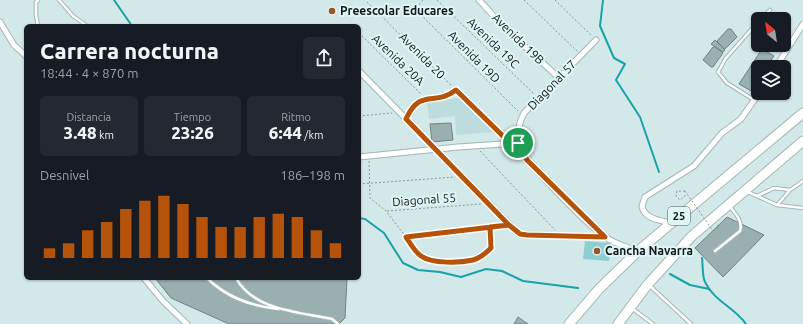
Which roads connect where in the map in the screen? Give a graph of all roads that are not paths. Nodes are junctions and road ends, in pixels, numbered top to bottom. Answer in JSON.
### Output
{"nodes":[{"id":1,"x":38,"y":0,"type":"edge"},
{"id":2,"x":60,"y":0,"type":"edge"},
{"id":3,"x":479,"y":0,"type":"edge"},
{"id":4,"x":0,"y":22,"type":"edge"},
{"id":5,"x":38,"y":24,"type":"edge"},
{"id":6,"x":84,"y":24,"type":"edge"},
{"id":7,"x":803,"y":24,"type":"edge"},
{"id":8,"x":751,"y":30,"type":"edge"},
{"id":9,"x":596,"y":40,"type":"road end"},
{"id":10,"x":24,"y":54,"type":"edge"},
{"id":11,"x":780,"y":60,"type":"edge"},
{"id":12,"x":361,"y":73,"type":"edge"},
{"id":13,"x":559,"y":78,"type":"junction"},
{"id":14,"x":456,"y":90,"type":"road end"},
{"id":15,"x":751,"y":98,"type":"edge"},
{"id":16,"x":755,"y":100,"type":"edge"},
{"id":17,"x":803,"y":113,"type":"edge"},
{"id":18,"x":406,"y":119,"type":"junction"},
{"id":19,"x":803,"y":141,"type":"edge"},
{"id":20,"x":518,"y":143,"type":"junction"},
{"id":21,"x":434,"y":149,"type":"junction"},
{"id":22,"x":361,"y":157,"type":"edge"},
{"id":23,"x":803,"y":181,"type":"edge"},
{"id":24,"x":744,"y":190,"type":"junction"},
{"id":25,"x":790,"y":190,"type":"junction"},
{"id":26,"x":756,"y":196,"type":"junction"},
{"id":27,"x":727,"y":204,"type":"junction"},
{"id":28,"x":777,"y":205,"type":"junction"},
{"id":29,"x":803,"y":208,"type":"edge"},
{"id":30,"x":671,"y":223,"type":"junction"},
{"id":31,"x":605,"y":237,"type":"junction"},
{"id":32,"x":716,"y":251,"type":"dead end"},
{"id":33,"x":638,"y":252,"type":"junction"},
{"id":34,"x":146,"y":280,"type":"edge"},
{"id":35,"x":210,"y":280,"type":"edge"},
{"id":36,"x":238,"y":280,"type":"edge"},
{"id":37,"x":648,"y":284,"type":"junction"},
{"id":38,"x":631,"y":307,"type":"junction"},
{"id":39,"x":280,"y":309,"type":"junction"},
{"id":40,"x":187,"y":324,"type":"edge"},
{"id":41,"x":338,"y":324,"type":"edge"},
{"id":42,"x":569,"y":324,"type":"edge"},
{"id":43,"x":618,"y":324,"type":"edge"},
{"id":44,"x":653,"y":324,"type":"edge"},
{"id":45,"x":691,"y":324,"type":"edge"}],
"edges":[{"from":1,"to":5,"type":"lane"},
{"from":2,"to":6,"type":"lane"},
{"from":3,"to":13,"type":"street","name":"Avenida 19B"},
{"from":4,"to":10,"type":"street"},
{"from":7,"to":11,"type":"street"},
{"from":8,"to":15,"type":"lane"},
{"from":9,"to":13,"type":"street","name":"Diagonal 57"},
{"from":12,"to":18,"type":"street"},
{"from":13,"to":20,"type":"street","name":"Diagonal 57"},
{"from":14,"to":18,"type":"street"},
{"from":16,"to":30,"type":"street"},
{"from":17,"to":30,"type":"highway","number":"25"},
{"from":18,"to":21,"type":"street"},
{"from":19,"to":24,"type":"highway","number":"25"},
{"from":20,"to":21,"type":"street"},
{"from":20,"to":31,"type":"street"},
{"from":21,"to":22,"type":"street"},
{"from":21,"to":31,"type":"street"},
{"from":23,"to":25,"type":"lane"},
{"from":24,"to":26,"type":"lane"},
{"from":24,"to":27,"type":"highway","number":"25"},
{"from":25,"to":26,"type":"lane"},
{"from":25,"to":28,"type":"lane"},
{"from":26,"to":28,"type":"lane"},
{"from":27,"to":32,"type":"lane"},
{"from":27,"to":37,"type":"highway","number":"25"},
{"from":28,"to":29,"type":"lane"},
{"from":30,"to":33,"type":"highway","number":"25"},
{"from":31,"to":33,"type":"street"},
{"from":33,"to":42,"type":"highway","number":"25"},
{"from":34,"to":40,"type":"street"},
{"from":35,"to":39,"type":"lane"},
{"from":36,"to":39,"type":"lane"},
{"from":37,"to":38,"type":"highway","number":"25"},
{"from":37,"to":45,"type":"lane"},
{"from":38,"to":43,"type":"highway","number":"25"},
{"from":38,"to":44,"type":"lane"},
{"from":39,"to":41,"type":"lane"}]}
